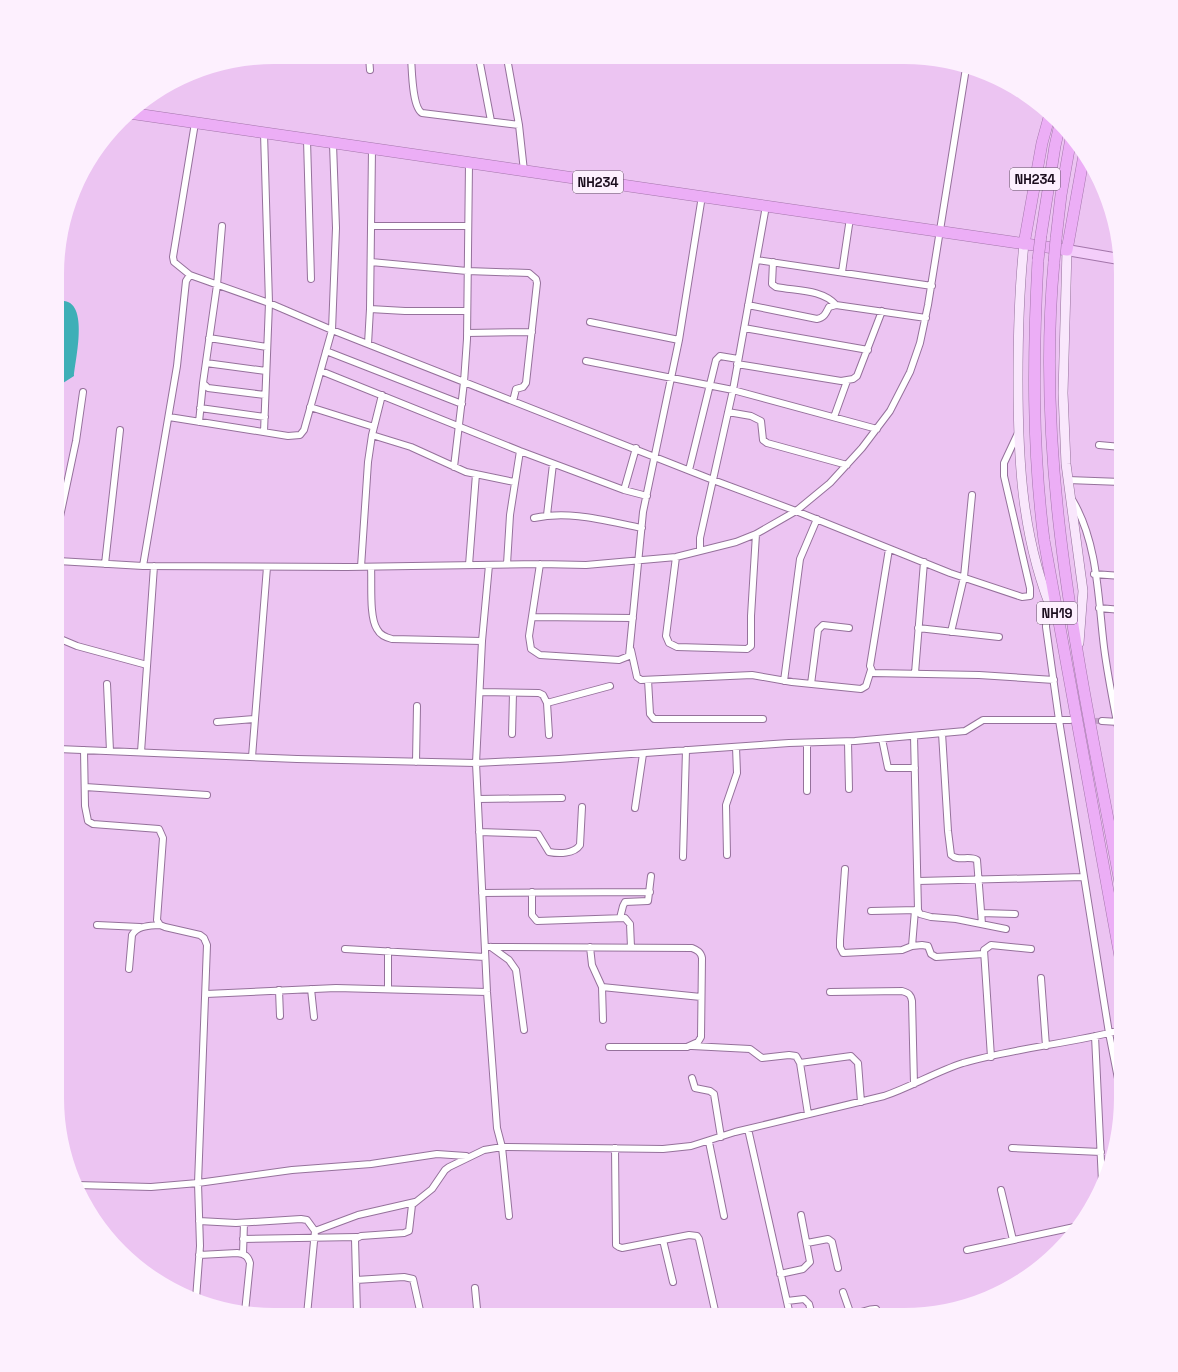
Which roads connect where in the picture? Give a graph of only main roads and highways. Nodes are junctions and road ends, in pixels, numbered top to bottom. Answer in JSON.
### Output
{"nodes":[{"id":1,"x":138,"y":114,"type":"edge"},
{"id":2,"x":1048,"y":122,"type":"edge"},
{"id":3,"x":1058,"y":132,"type":"edge"},
{"id":4,"x":1070,"y":145,"type":"edge"},
{"id":5,"x":1083,"y":163,"type":"edge"},
{"id":6,"x":1024,"y":244,"type":"junction"},
{"id":7,"x":1067,"y":250,"type":"junction"},
{"id":8,"x":1114,"y":258,"type":"edge"},
{"id":9,"x":1060,"y":629,"type":"junction"},
{"id":10,"x":1078,"y":656,"type":"junction"},
{"id":11,"x":1114,"y":850,"type":"edge"},
{"id":12,"x":1114,"y":924,"type":"edge"}],
"edges":[{"from":1,"to":6,"type":"highway","number":"NH234"},
{"from":2,"to":6,"type":"highway","number":"NH234"},
{"from":3,"to":9,"type":"highway","number":"NH19","bridge":true},
{"from":4,"to":10,"type":"highway","number":"NH19","bridge":true},
{"from":5,"to":7,"type":"highway","number":"NH234"},
{"from":6,"to":7,"type":"highway","number":"NH234"},
{"from":6,"to":9,"type":"main road"},
{"from":7,"to":8,"type":"main road"},
{"from":7,"to":10,"type":"main road"},
{"from":9,"to":12,"type":"highway","number":"NH19"},
{"from":10,"to":11,"type":"highway","number":"NH19"}]}
